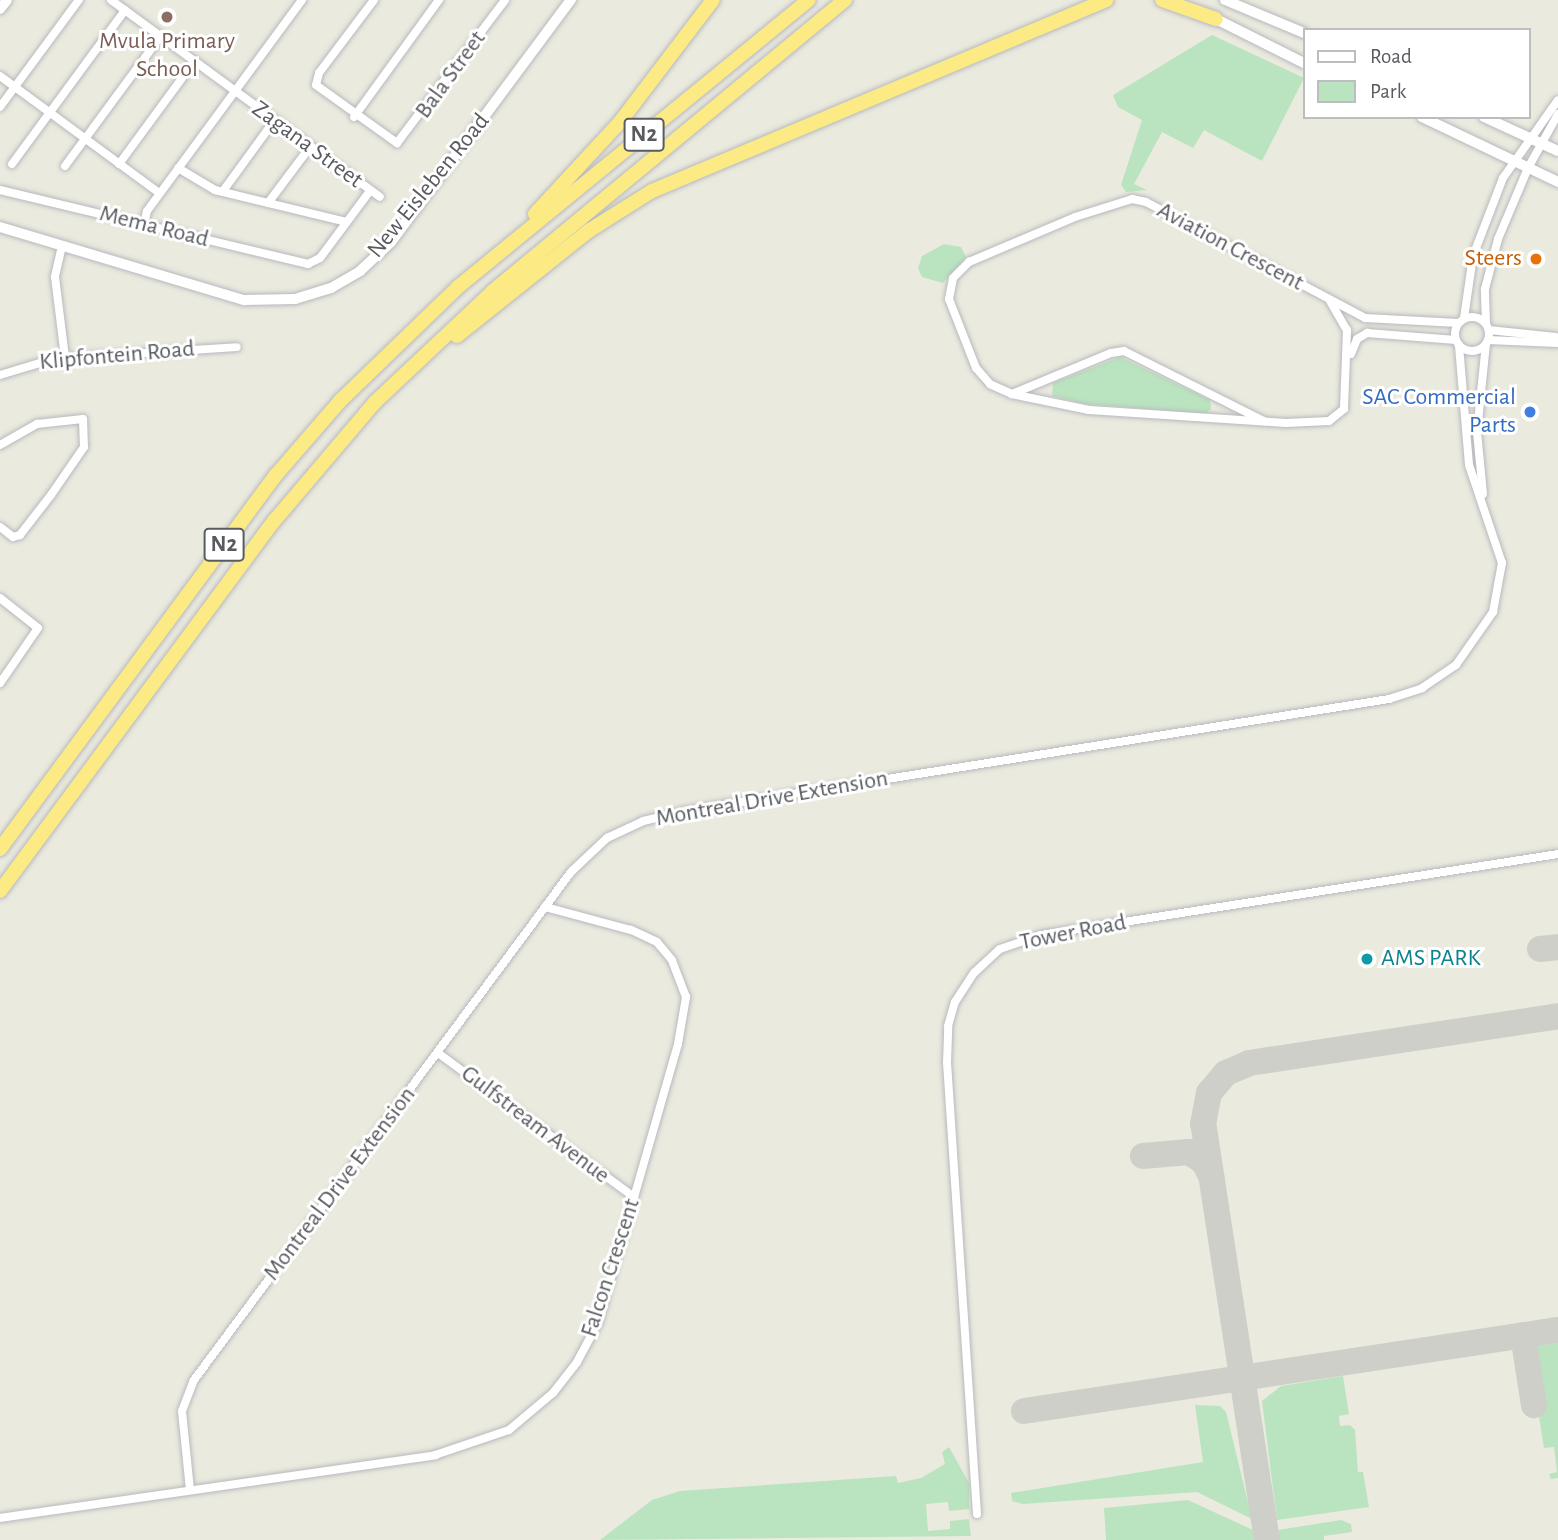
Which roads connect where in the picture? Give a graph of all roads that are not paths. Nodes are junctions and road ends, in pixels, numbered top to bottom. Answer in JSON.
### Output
{"nodes":[{"id":1,"x":7,"y":0,"type":"edge"},
{"id":2,"x":79,"y":0,"type":"edge"},
{"id":3,"x":111,"y":0,"type":"edge"},
{"id":4,"x":302,"y":0,"type":"edge"},
{"id":5,"x":374,"y":0,"type":"edge"},
{"id":6,"x":439,"y":0,"type":"edge"},
{"id":7,"x":505,"y":0,"type":"edge"},
{"id":8,"x":571,"y":0,"type":"edge"},
{"id":9,"x":713,"y":0,"type":"edge"},
{"id":10,"x":809,"y":0,"type":"edge"},
{"id":11,"x":845,"y":0,"type":"edge"},
{"id":12,"x":1091,"y":0,"type":"edge"},
{"id":13,"x":1107,"y":0,"type":"edge"},
{"id":14,"x":1162,"y":0,"type":"edge"},
{"id":15,"x":1179,"y":0,"type":"edge"},
{"id":16,"x":1225,"y":0,"type":"edge"},
{"id":17,"x":0,"y":9,"type":"edge"},
{"id":18,"x":125,"y":10,"type":"junction"},
{"id":19,"x":1072,"y":12,"type":"junction"},
{"id":20,"x":1216,"y":19,"type":"junction"},
{"id":21,"x":1302,"y":32,"type":"edge"},
{"id":22,"x":160,"y":37,"type":"junction"},
{"id":23,"x":194,"y":62,"type":"junction"},
{"id":24,"x":1302,"y":62,"type":"edge"},
{"id":25,"x":0,"y":76,"type":"edge"},
{"id":26,"x":14,"y":88,"type":"junction"},
{"id":27,"x":235,"y":92,"type":"junction"},
{"id":28,"x":1558,"y":100,"type":"edge"},
{"id":29,"x":0,"y":107,"type":"edge"},
{"id":30,"x":50,"y":113,"type":"junction"},
{"id":31,"x":1558,"y":114,"type":"edge"},
{"id":32,"x":354,"y":117,"type":"junction"},
{"id":33,"x":1426,"y":119,"type":"edge"},
{"id":34,"x":1489,"y":119,"type":"edge"},
{"id":35,"x":274,"y":121,"type":"junction"},
{"id":36,"x":1530,"y":137,"type":"junction"},
{"id":37,"x":85,"y":139,"type":"junction"},
{"id":38,"x":1541,"y":143,"type":"junction"},
{"id":39,"x":310,"y":147,"type":"junction"},
{"id":40,"x":1558,"y":151,"type":"edge"},
{"id":41,"x":1513,"y":162,"type":"junction"},
{"id":42,"x":12,"y":164,"type":"dead end"},
{"id":43,"x":119,"y":164,"type":"junction"},
{"id":44,"x":65,"y":166,"type":"dead end"},
{"id":45,"x":178,"y":168,"type":"junction"},
{"id":46,"x":1528,"y":168,"type":"junction"},
{"id":47,"x":1558,"y":182,"type":"edge"},
{"id":48,"x":0,"y":190,"type":"edge"},
{"id":49,"x":223,"y":191,"type":"junction"},
{"id":50,"x":370,"y":191,"type":"junction"},
{"id":51,"x":159,"y":194,"type":"junction"},
{"id":52,"x":380,"y":197,"type":"dead end"},
{"id":53,"x":268,"y":203,"type":"junction"},
{"id":54,"x":346,"y":222,"type":"junction"},
{"id":55,"x":144,"y":224,"type":"junction"},
{"id":56,"x":0,"y":227,"type":"edge"},
{"id":57,"x":62,"y":246,"type":"junction"},
{"id":58,"x":480,"y":269,"type":"junction"},
{"id":59,"x":1330,"y":301,"type":"junction"},
{"id":60,"x":1461,"y":321,"type":"junction"},
{"id":61,"x":1488,"y":327,"type":"junction"},
{"id":62,"x":1558,"y":340,"type":"edge"},
{"id":63,"x":1457,"y":342,"type":"junction"},
{"id":64,"x":1487,"y":342,"type":"junction"},
{"id":65,"x":237,"y":347,"type":"dead end"},
{"id":66,"x":65,"y":358,"type":"junction"},
{"id":67,"x":1348,"y":363,"type":"junction"},
{"id":68,"x":407,"y":370,"type":"junction"},
{"id":69,"x":0,"y":375,"type":"edge"},
{"id":70,"x":1012,"y":394,"type":"junction"},
{"id":71,"x":1267,"y":423,"type":"junction"},
{"id":72,"x":0,"y":445,"type":"edge"},
{"id":73,"x":1483,"y":500,"type":"junction"},
{"id":74,"x":1,"y":530,"type":"edge"},
{"id":75,"x":0,"y":598,"type":"edge"},
{"id":76,"x":0,"y":683,"type":"edge"},
{"id":77,"x":0,"y":849,"type":"edge"},
{"id":78,"x":1558,"y":854,"type":"edge"},
{"id":79,"x":0,"y":891,"type":"edge"},
{"id":80,"x":545,"y":907,"type":"junction"},
{"id":81,"x":438,"y":1053,"type":"junction"},
{"id":82,"x":634,"y":1196,"type":"junction"},
{"id":83,"x":190,"y":1490,"type":"junction"},
{"id":84,"x":977,"y":1514,"type":"dead end"},
{"id":85,"x":0,"y":1518,"type":"edge"}],
"edges":[{"from":1,"to":17,"type":"main road"},
{"from":2,"to":26,"type":"street"},
{"from":3,"to":18,"type":"street","name":"Zagana Street"},
{"from":4,"to":27,"type":"street"},
{"from":5,"to":32,"type":"street"},
{"from":6,"to":32,"type":"street"},
{"from":7,"to":32,"type":"street","name":"Bala Street"},
{"from":8,"to":57,"type":"main road","name":"New Eisleben Road"},
{"from":9,"to":58,"type":"highway"},
{"from":10,"to":58,"type":"highway","number":"N2"},
{"from":11,"to":68,"type":"highway","number":"N2"},
{"from":12,"to":19,"type":"highway"},
{"from":13,"to":19,"type":"highway"},
{"from":14,"to":20,"type":"highway"},
{"from":15,"to":20,"type":"main road"},
{"from":16,"to":21,"type":"main road"},
{"from":18,"to":22,"type":"street","name":"Zagana Street"},
{"from":18,"to":30,"type":"street"},
{"from":19,"to":68,"type":"highway"},
{"from":20,"to":24,"type":"main road"},
{"from":22,"to":23,"type":"street","name":"Zagana Street"},
{"from":22,"to":37,"type":"street"},
{"from":23,"to":27,"type":"street","name":"Zagana Street"},
{"from":23,"to":43,"type":"street"},
{"from":25,"to":26,"type":"street"},
{"from":26,"to":29,"type":"street"},
{"from":26,"to":30,"type":"street"},
{"from":27,"to":35,"type":"street","name":"Zagana Street"},
{"from":27,"to":45,"type":"street"},
{"from":28,"to":36,"type":"street"},
{"from":30,"to":37,"type":"street"},
{"from":30,"to":42,"type":"street"},
{"from":31,"to":38,"type":"street"},
{"from":33,"to":41,"type":"main road"},
{"from":34,"to":36,"type":"main road"},
{"from":35,"to":39,"type":"street","name":"Zagana Street"},
{"from":35,"to":49,"type":"street"},
{"from":36,"to":38,"type":"main road"},
{"from":36,"to":41,"type":"street"},
{"from":37,"to":43,"type":"street"},
{"from":37,"to":44,"type":"street"},
{"from":38,"to":40,"type":"main road"},
{"from":38,"to":46,"type":"street"},
{"from":39,"to":50,"type":"street","name":"Zagana Street"},
{"from":39,"to":53,"type":"street"},
{"from":41,"to":46,"type":"main road"},
{"from":41,"to":60,"type":"street"},
{"from":43,"to":51,"type":"street"},
{"from":45,"to":49,"type":"street"},
{"from":45,"to":51,"type":"street"},
{"from":46,"to":47,"type":"main road"},
{"from":46,"to":61,"type":"street"},
{"from":48,"to":55,"type":"street","name":"Mema Road"},
{"from":49,"to":53,"type":"street"},
{"from":50,"to":52,"type":"street","name":"Zagana Street"},
{"from":50,"to":54,"type":"street"},
{"from":51,"to":55,"type":"street"},
{"from":53,"to":54,"type":"street"},
{"from":54,"to":55,"type":"street","name":"Mema Road"},
{"from":56,"to":57,"type":"main road","name":"New Eisleben Road"},
{"from":57,"to":66,"type":"street"},
{"from":58,"to":77,"type":"highway","number":"N2"},
{"from":59,"to":60,"type":"street","name":"Aviation Crescent"},
{"from":59,"to":67,"type":"street","name":"Aviation Crescent"},
{"from":59,"to":70,"type":"street","name":"Aviation Crescent"},
{"from":60,"to":61,"type":"street"},
{"from":60,"to":63,"type":"street"},
{"from":61,"to":62,"type":"street"},
{"from":61,"to":64,"type":"street"},
{"from":62,"to":64,"type":"street"},
{"from":63,"to":64,"type":"street"},
{"from":63,"to":67,"type":"street","name":"Aviation Crescent"},
{"from":63,"to":73,"type":"street","name":"Montreal Drive Extension"},
{"from":64,"to":73,"type":"street","name":"Montreal Drive Extension"},
{"from":65,"to":66,"type":"street","name":"Klipfontein Road"},
{"from":66,"to":69,"type":"street","name":"Klipfontein Road"},
{"from":67,"to":71,"type":"street","name":"Aviation Crescent"},
{"from":68,"to":79,"type":"highway","number":"N2"},
{"from":70,"to":71,"type":"street","name":"Aviation Crescent"},
{"from":70,"to":71,"type":"street"},
{"from":72,"to":74,"type":"street"},
{"from":73,"to":80,"type":"street","name":"Montreal Drive Extension"},
{"from":75,"to":76,"type":"street"},
{"from":78,"to":84,"type":"street","name":"Tower Road"},
{"from":80,"to":81,"type":"street","name":"Montreal Drive Extension"},
{"from":80,"to":82,"type":"street","name":"Falcon Crescent"},
{"from":81,"to":82,"type":"street","name":"Gulfstream Avenue"},
{"from":81,"to":83,"type":"street","name":"Montreal Drive Extension"},
{"from":82,"to":83,"type":"street","name":"Falcon Crescent"},
{"from":83,"to":85,"type":"street","name":"Falcon Crescent"}]}
